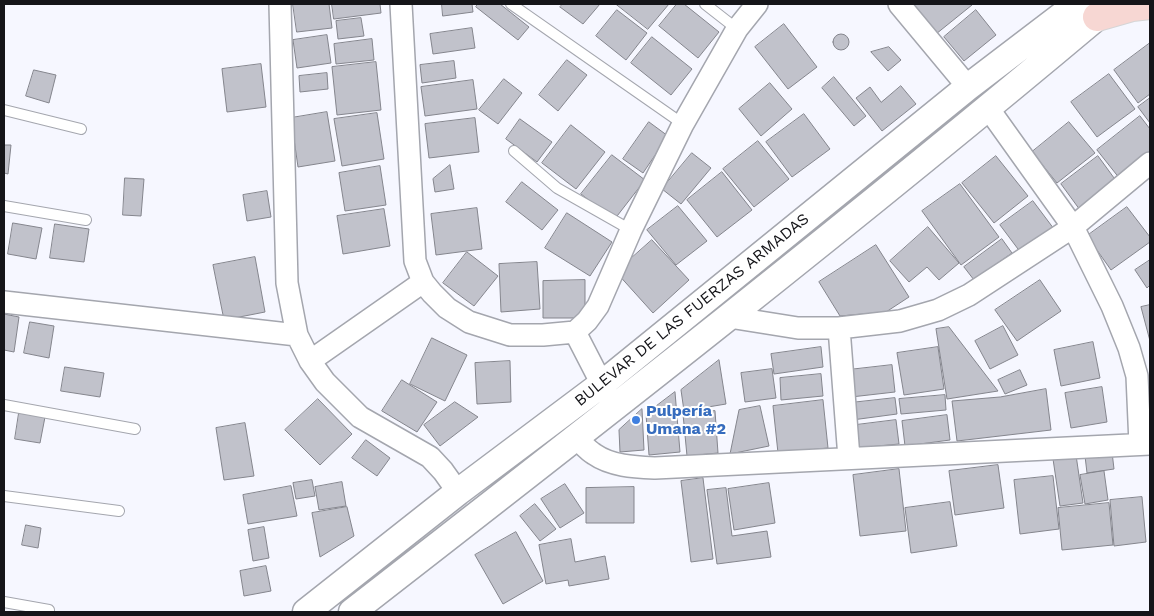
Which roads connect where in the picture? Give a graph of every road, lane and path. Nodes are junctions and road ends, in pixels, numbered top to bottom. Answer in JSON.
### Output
{"nodes":[{"id":1,"x":280,"y":4,"type":"edge"},
{"id":2,"x":401,"y":4,"type":"edge"},
{"id":3,"x":511,"y":4,"type":"edge"},
{"id":4,"x":705,"y":4,"type":"edge"},
{"id":5,"x":757,"y":4,"type":"edge"},
{"id":6,"x":900,"y":4,"type":"edge"},
{"id":7,"x":1150,"y":6,"type":"edge"},
{"id":8,"x":1096,"y":8,"type":"edge"},
{"id":9,"x":737,"y":29,"type":"junction"},
{"id":10,"x":968,"y":87,"type":"junction"},
{"id":11,"x":988,"y":108,"type":"junction"},
{"id":12,"x":4,"y":110,"type":"edge"},
{"id":13,"x":683,"y":124,"type":"junction"},
{"id":14,"x":81,"y":129,"type":"dead end"},
{"id":15,"x":514,"y":151,"type":"dead end"},
{"id":16,"x":1150,"y":163,"type":"edge"},
{"id":17,"x":4,"y":206,"type":"edge"},
{"id":18,"x":86,"y":220,"type":"dead end"},
{"id":19,"x":1073,"y":227,"type":"junction"},
{"id":20,"x":631,"y":230,"type":"junction"},
{"id":21,"x":423,"y":282,"type":"junction"},
{"id":22,"x":4,"y":302,"type":"edge"},
{"id":23,"x":729,"y":317,"type":"junction"},
{"id":24,"x":839,"y":328,"type":"junction"},
{"id":25,"x":575,"y":332,"type":"junction"},
{"id":26,"x":297,"y":335,"type":"junction"},
{"id":27,"x":310,"y":362,"type":"junction"},
{"id":28,"x":602,"y":384,"type":"junction"},
{"id":29,"x":4,"y":405,"type":"edge"},
{"id":30,"x":614,"y":407,"type":"junction"},
{"id":31,"x":135,"y":429,"type":"dead end"},
{"id":32,"x":576,"y":438,"type":"junction"},
{"id":33,"x":1145,"y":444,"type":"edge"},
{"id":34,"x":849,"y":458,"type":"junction"},
{"id":35,"x":458,"y":492,"type":"junction"},
{"id":36,"x":4,"y":496,"type":"edge"},
{"id":37,"x":119,"y":512,"type":"dead end"},
{"id":38,"x":4,"y":602,"type":"edge"},
{"id":39,"x":49,"y":610,"type":"dead end"},
{"id":40,"x":306,"y":612,"type":"edge"},
{"id":41,"x":352,"y":612,"type":"edge"}],
"edges":[{"from":1,"to":26,"type":"street"},
{"from":2,"to":21,"type":"street"},
{"from":3,"to":13,"type":"lane"},
{"from":4,"to":9,"type":"lane"},
{"from":5,"to":9,"type":"street"},
{"from":6,"to":10,"type":"street"},
{"from":7,"to":8,"type":"main road"},
{"from":8,"to":10,"type":"street","name":"BULEVAR DE LAS FUERZAS ARMADAS"},
{"from":8,"to":11,"type":"street","name":"BULEVAR DE LAS FUERZAS ARMADAS"},
{"from":9,"to":13,"type":"street"},
{"from":10,"to":28,"type":"street","name":"BULEVAR DE LAS FUERZAS ARMADAS"},
{"from":11,"to":19,"type":"street"},
{"from":11,"to":23,"type":"street","name":"BULEVAR DE LAS FUERZAS ARMADAS"},
{"from":12,"to":14,"type":"lane"},
{"from":13,"to":20,"type":"street"},
{"from":15,"to":20,"type":"lane"},
{"from":16,"to":19,"type":"street"},
{"from":17,"to":18,"type":"lane"},
{"from":19,"to":24,"type":"street"},
{"from":19,"to":33,"type":"street"},
{"from":20,"to":25,"type":"street"},
{"from":21,"to":25,"type":"street"},
{"from":21,"to":27,"type":"street"},
{"from":22,"to":26,"type":"street"},
{"from":23,"to":24,"type":"street"},
{"from":23,"to":30,"type":"street","name":"BULEVAR DE LAS FUERZAS ARMADAS"},
{"from":24,"to":34,"type":"street"},
{"from":25,"to":28,"type":"street"},
{"from":26,"to":27,"type":"street"},
{"from":27,"to":35,"type":"street"},
{"from":28,"to":30,"type":"street"},
{"from":28,"to":35,"type":"street","name":"BULEVAR DE LAS FUERZAS ARMADAS"},
{"from":29,"to":31,"type":"lane"},
{"from":30,"to":32,"type":"street","name":"BULEVAR DE LAS FUERZAS ARMADAS"},
{"from":32,"to":34,"type":"street"},
{"from":32,"to":41,"type":"street","name":"BULEVAR DE LAS FUERZAS ARMADAS"},
{"from":33,"to":34,"type":"street"},
{"from":35,"to":40,"type":"street","name":"BULEVAR DE LAS FUERZAS ARMADAS"},
{"from":36,"to":37,"type":"lane"},
{"from":38,"to":39,"type":"lane"}]}
